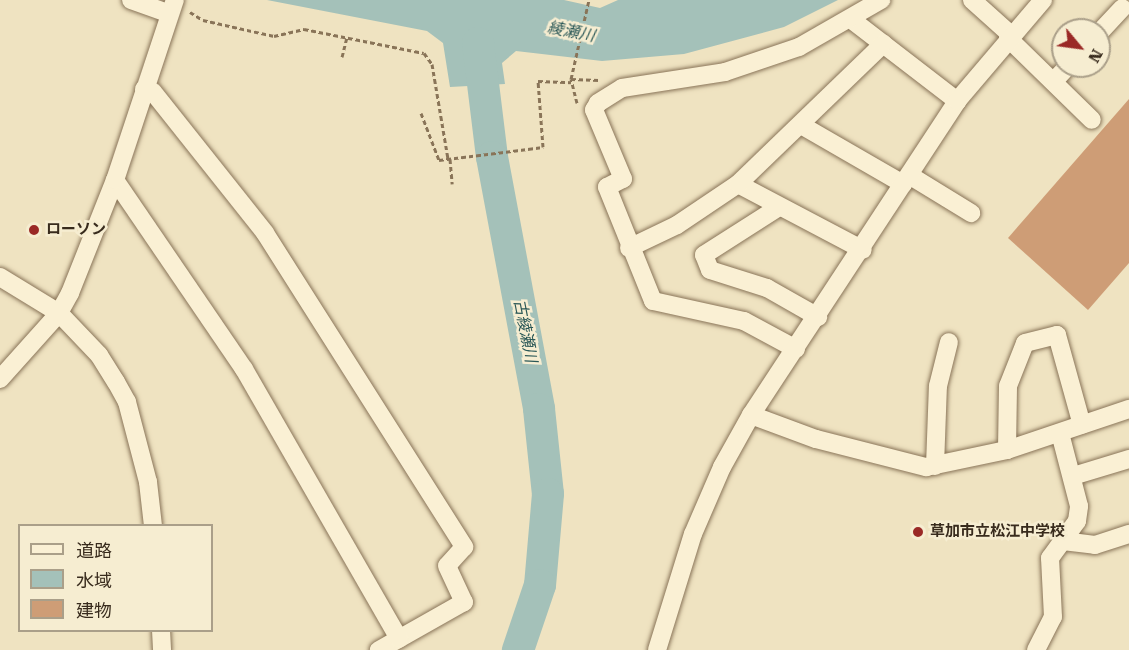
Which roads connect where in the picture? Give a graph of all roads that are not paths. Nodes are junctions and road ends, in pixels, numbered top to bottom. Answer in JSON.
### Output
{"nodes":[{"id":1,"x":131,"y":0,"type":"edge"},
{"id":2,"x":881,"y":0,"type":"edge"},
{"id":3,"x":972,"y":0,"type":"edge"},
{"id":4,"x":1043,"y":0,"type":"edge"},
{"id":5,"x":176,"y":7,"type":"edge"},
{"id":6,"x":1122,"y":7,"type":"edge"},
{"id":7,"x":1111,"y":19,"type":"edge"},
{"id":8,"x":852,"y":20,"type":"junction"},
{"id":9,"x":1009,"y":36,"type":"junction"},
{"id":10,"x":883,"y":44,"type":"junction"},
{"id":11,"x":1056,"y":78,"type":"edge"},
{"id":12,"x":1053,"y":81,"type":"junction"},
{"id":13,"x":144,"y":89,"type":"junction"},
{"id":14,"x":957,"y":101,"type":"junction"},
{"id":15,"x":1092,"y":120,"type":"dead end"},
{"id":16,"x":801,"y":125,"type":"junction"},
{"id":17,"x":906,"y":179,"type":"junction"},
{"id":18,"x":114,"y":180,"type":"junction"},
{"id":19,"x":738,"y":184,"type":"junction"},
{"id":20,"x":779,"y":207,"type":"junction"},
{"id":21,"x":970,"y":213,"type":"dead end"},
{"id":22,"x":629,"y":248,"type":"junction"},
{"id":23,"x":863,"y":250,"type":"junction"},
{"id":24,"x":0,"y":277,"type":"edge"},
{"id":25,"x":58,"y":313,"type":"junction"},
{"id":26,"x":818,"y":317,"type":"junction"},
{"id":27,"x":949,"y":342,"type":"dead end"},
{"id":28,"x":796,"y":349,"type":"junction"},
{"id":29,"x":0,"y":379,"type":"edge"},
{"id":30,"x":1129,"y":409,"type":"edge"},
{"id":31,"x":751,"y":415,"type":"junction"},
{"id":32,"x":1082,"y":424,"type":"junction"},
{"id":33,"x":1060,"y":433,"type":"junction"},
{"id":34,"x":1007,"y":450,"type":"junction"},
{"id":35,"x":1129,"y":459,"type":"edge"},
{"id":36,"x":935,"y":466,"type":"junction"},
{"id":37,"x":1073,"y":476,"type":"junction"},
{"id":38,"x":153,"y":524,"type":"edge"},
{"id":39,"x":1129,"y":534,"type":"edge"},
{"id":40,"x":1063,"y":541,"type":"junction"},
{"id":41,"x":161,"y":632,"type":"edge"},
{"id":42,"x":399,"y":639,"type":"junction"},
{"id":43,"x":162,"y":650,"type":"edge"},
{"id":44,"x":379,"y":650,"type":"edge"},
{"id":45,"x":657,"y":650,"type":"edge"},
{"id":46,"x":1036,"y":650,"type":"edge"}],
"edges":[{"from":1,"to":5,"type":"street"},
{"from":2,"to":8,"type":"street"},
{"from":3,"to":9,"type":"street"},
{"from":4,"to":9,"type":"street"},
{"from":5,"to":13,"type":"street"},
{"from":6,"to":7,"type":"street"},
{"from":8,"to":10,"type":"street"},
{"from":8,"to":22,"type":"street"},
{"from":9,"to":12,"type":"street"},
{"from":9,"to":14,"type":"street"},
{"from":10,"to":14,"type":"street"},
{"from":10,"to":16,"type":"street"},
{"from":11,"to":12,"type":"street"},
{"from":12,"to":15,"type":"street"},
{"from":13,"to":18,"type":"street"},
{"from":13,"to":42,"type":"street"},
{"from":14,"to":17,"type":"street"},
{"from":16,"to":17,"type":"street"},
{"from":16,"to":19,"type":"street"},
{"from":17,"to":21,"type":"street"},
{"from":17,"to":23,"type":"street"},
{"from":18,"to":25,"type":"street"},
{"from":18,"to":42,"type":"street"},
{"from":19,"to":20,"type":"street"},
{"from":19,"to":22,"type":"street"},
{"from":20,"to":23,"type":"street"},
{"from":20,"to":26,"type":"street"},
{"from":22,"to":28,"type":"street"},
{"from":23,"to":26,"type":"street"},
{"from":24,"to":25,"type":"street"},
{"from":25,"to":29,"type":"street"},
{"from":25,"to":38,"type":"street"},
{"from":26,"to":28,"type":"street"},
{"from":27,"to":36,"type":"street"},
{"from":28,"to":31,"type":"street"},
{"from":30,"to":32,"type":"street"},
{"from":31,"to":36,"type":"street"},
{"from":31,"to":45,"type":"street"},
{"from":32,"to":33,"type":"street"},
{"from":32,"to":34,"type":"street"},
{"from":33,"to":34,"type":"street"},
{"from":33,"to":37,"type":"street"},
{"from":34,"to":36,"type":"street"},
{"from":35,"to":37,"type":"street"},
{"from":37,"to":40,"type":"street"},
{"from":39,"to":40,"type":"street"},
{"from":40,"to":46,"type":"street"},
{"from":41,"to":43,"type":"street"},
{"from":42,"to":44,"type":"street"}]}
